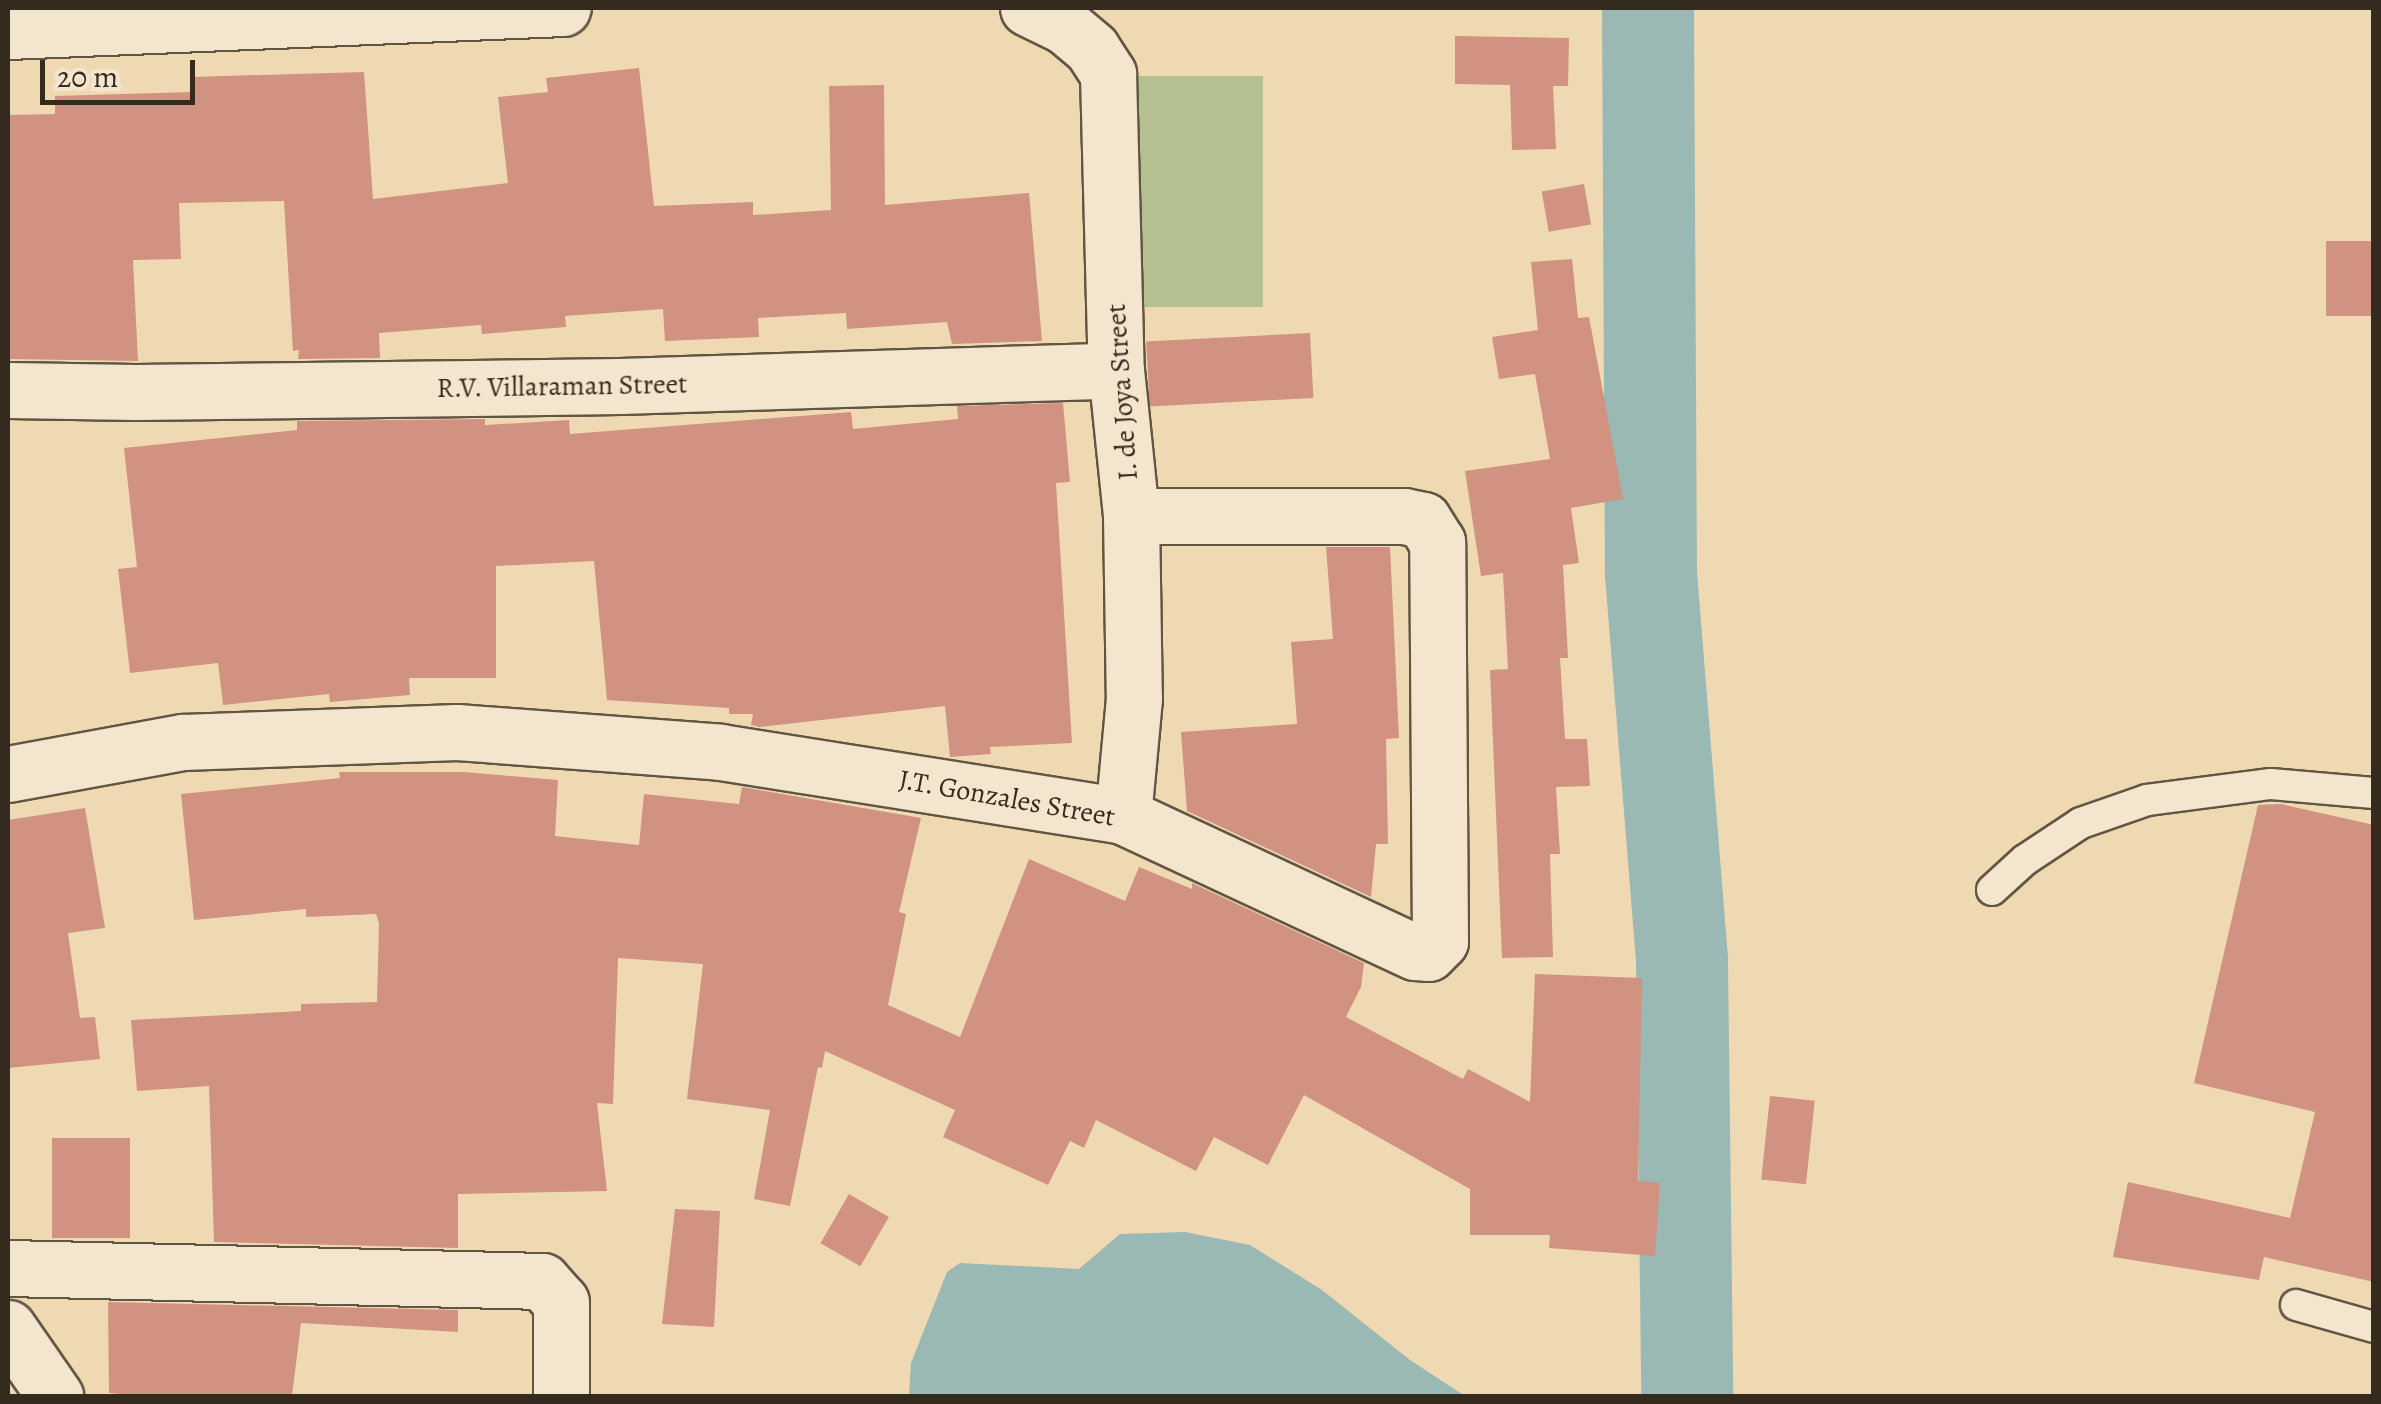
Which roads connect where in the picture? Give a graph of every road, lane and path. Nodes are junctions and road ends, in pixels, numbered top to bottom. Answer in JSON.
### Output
{"nodes":[{"id":1,"x":563,"y":8,"type":"edge"},
{"id":2,"x":1028,"y":8,"type":"edge"},
{"id":3,"x":80,"y":17,"type":"edge"},
{"id":4,"x":8,"y":30,"type":"edge"},
{"id":5,"x":1116,"y":370,"type":"junction"},
{"id":6,"x":8,"y":390,"type":"edge"},
{"id":7,"x":1131,"y":516,"type":"junction"},
{"id":8,"x":8,"y":774,"type":"edge"},
{"id":9,"x":2374,"y":793,"type":"edge"},
{"id":10,"x":1123,"y":816,"type":"junction"},
{"id":11,"x":1992,"y":890,"type":"dead end"},
{"id":12,"x":8,"y":1268,"type":"edge"},
{"id":13,"x":2296,"y":1305,"type":"dead end"},
{"id":14,"x":2374,"y":1327,"type":"edge"},
{"id":15,"x":8,"y":1328,"type":"edge"},
{"id":16,"x":55,"y":1396,"type":"edge"},
{"id":17,"x":561,"y":1396,"type":"edge"}],
"edges":[{"from":1,"to":3,"type":"street"},
{"from":2,"to":5,"type":"street","name":"I. de Joya Street"},
{"from":3,"to":4,"type":"street"},
{"from":5,"to":6,"type":"street","name":"R.V. Villaraman Street"},
{"from":5,"to":7,"type":"street","name":"I. de Joya Street"},
{"from":7,"to":10,"type":"street","name":"I. de Joya Street"},
{"from":7,"to":10,"type":"street","name":"J.T. Gonzales Street"},
{"from":8,"to":10,"type":"street","name":"J.T. Gonzales Street"},
{"from":9,"to":11,"type":"lane"},
{"from":12,"to":17,"type":"street"},
{"from":13,"to":14,"type":"lane"},
{"from":15,"to":16,"type":"street"}]}
